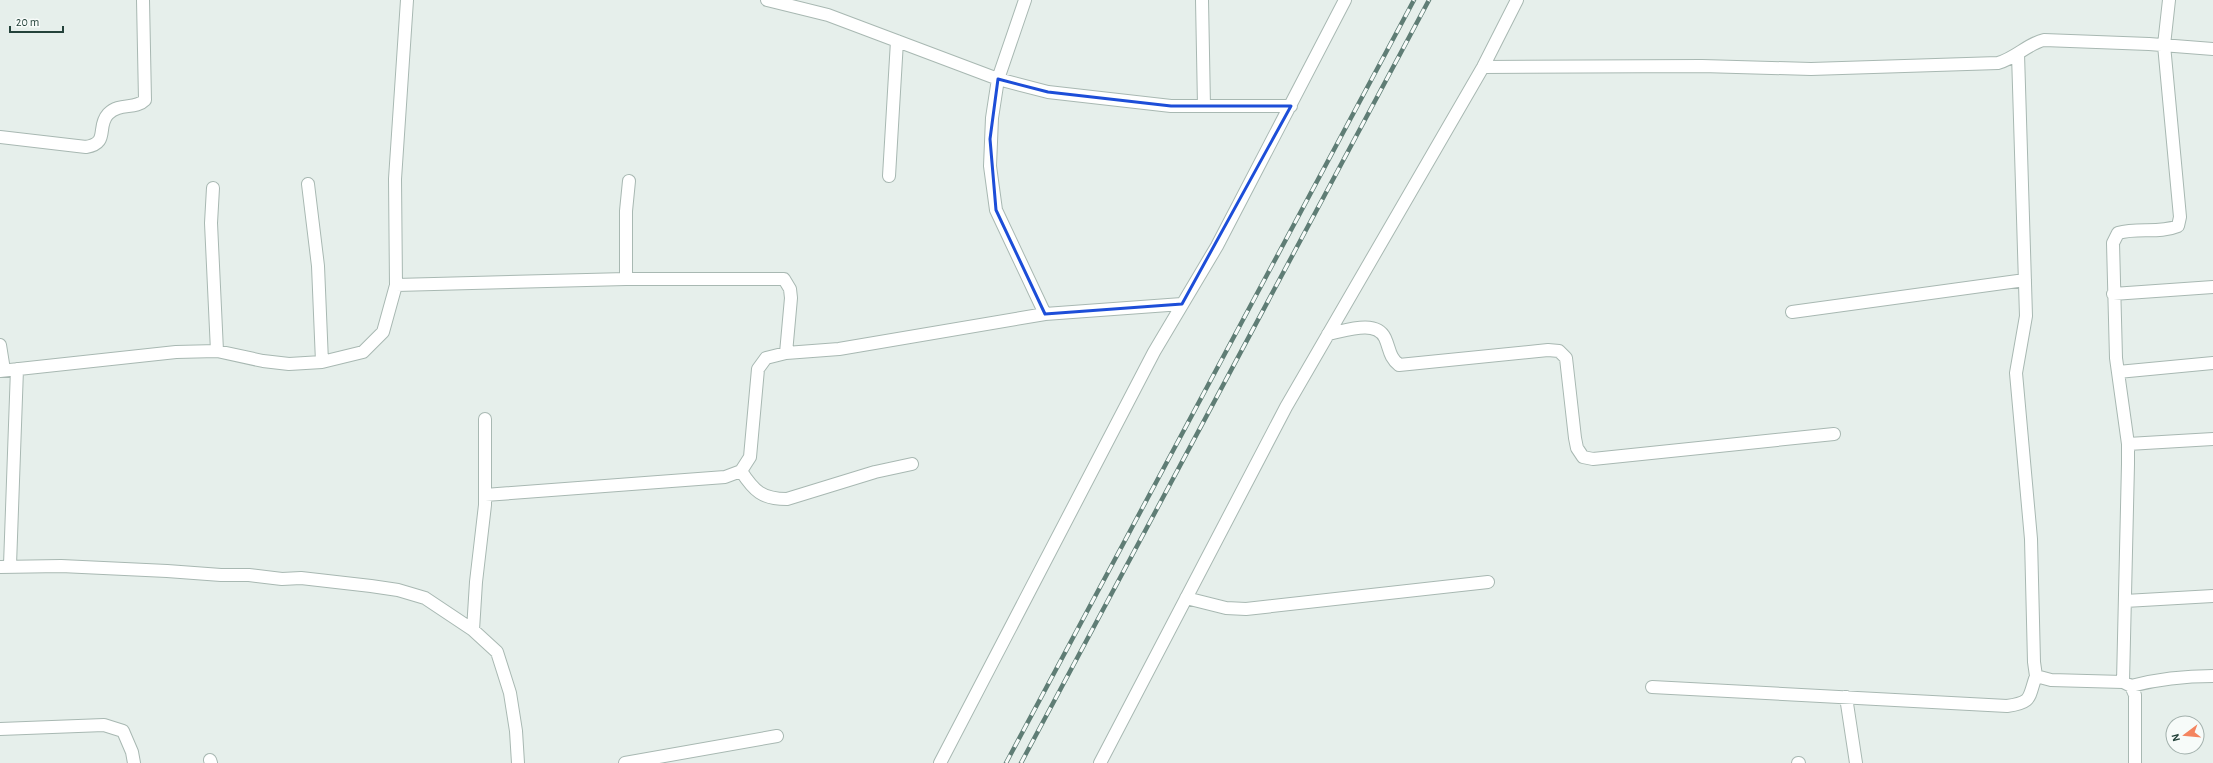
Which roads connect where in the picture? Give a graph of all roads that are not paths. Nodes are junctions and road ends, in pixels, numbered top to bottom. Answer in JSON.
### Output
{"nodes":[{"id":1,"x":143,"y":0,"type":"edge"},
{"id":2,"x":407,"y":0,"type":"edge"},
{"id":3,"x":767,"y":0,"type":"edge"},
{"id":4,"x":1025,"y":0,"type":"edge"},
{"id":5,"x":1202,"y":0,"type":"edge"},
{"id":6,"x":1345,"y":0,"type":"edge"},
{"id":7,"x":1517,"y":0,"type":"edge"},
{"id":8,"x":2169,"y":0,"type":"edge"},
{"id":9,"x":897,"y":41,"type":"junction"},
{"id":10,"x":2164,"y":45,"type":"junction"},
{"id":11,"x":2213,"y":49,"type":"edge"},
{"id":12,"x":2018,"y":54,"type":"junction"},
{"id":13,"x":1482,"y":67,"type":"junction"},
{"id":14,"x":998,"y":79,"type":"junction"},
{"id":15,"x":1204,"y":106,"type":"junction"},
{"id":16,"x":1291,"y":106,"type":"junction"},
{"id":17,"x":0,"y":138,"type":"edge"},
{"id":18,"x":889,"y":176,"type":"dead end"},
{"id":19,"x":629,"y":181,"type":"dead end"},
{"id":20,"x":308,"y":184,"type":"dead end"},
{"id":21,"x":213,"y":188,"type":"dead end"},
{"id":22,"x":626,"y":279,"type":"junction"},
{"id":23,"x":2025,"y":280,"type":"junction"},
{"id":24,"x":396,"y":285,"type":"junction"},
{"id":25,"x":2213,"y":287,"type":"edge"},
{"id":26,"x":2113,"y":294,"type":"junction"},
{"id":27,"x":1182,"y":304,"type":"junction"},
{"id":28,"x":1792,"y":312,"type":"dead end"},
{"id":29,"x":1044,"y":314,"type":"junction"},
{"id":30,"x":1328,"y":334,"type":"junction"},
{"id":31,"x":0,"y":345,"type":"edge"},
{"id":32,"x":217,"y":351,"type":"junction"},
{"id":33,"x":786,"y":352,"type":"junction"},
{"id":34,"x":322,"y":362,"type":"junction"},
{"id":35,"x":2213,"y":363,"type":"edge"},
{"id":36,"x":17,"y":369,"type":"junction"},
{"id":37,"x":2,"y":371,"type":"edge"},
{"id":38,"x":2118,"y":372,"type":"junction"},
{"id":39,"x":485,"y":419,"type":"dead end"},
{"id":40,"x":1834,"y":434,"type":"dead end"},
{"id":41,"x":2213,"y":439,"type":"edge"},
{"id":42,"x":2128,"y":444,"type":"junction"},
{"id":43,"x":912,"y":464,"type":"dead end"},
{"id":44,"x":741,"y":471,"type":"junction"},
{"id":45,"x":485,"y":495,"type":"junction"},
{"id":46,"x":5,"y":566,"type":"edge"},
{"id":47,"x":1488,"y":582,"type":"dead end"},
{"id":48,"x":2213,"y":596,"type":"edge"},
{"id":49,"x":1186,"y":598,"type":"junction"},
{"id":50,"x":2125,"y":601,"type":"junction"},
{"id":51,"x":473,"y":630,"type":"junction"},
{"id":52,"x":2036,"y":676,"type":"junction"},
{"id":53,"x":2213,"y":676,"type":"edge"},
{"id":54,"x":2127,"y":684,"type":"junction"},
{"id":55,"x":1652,"y":687,"type":"dead end"},
{"id":56,"x":1846,"y":697,"type":"junction"},
{"id":57,"x":0,"y":729,"type":"edge"},
{"id":58,"x":777,"y":736,"type":"dead end"},
{"id":59,"x":134,"y":763,"type":"edge"},
{"id":60,"x":518,"y":763,"type":"edge"},
{"id":61,"x":625,"y":763,"type":"edge"},
{"id":62,"x":940,"y":763,"type":"edge"},
{"id":63,"x":1100,"y":763,"type":"edge"},
{"id":64,"x":1856,"y":763,"type":"edge"},
{"id":65,"x":2135,"y":763,"type":"edge"}],
"edges":[{"from":1,"to":17,"type":"street"},
{"from":2,"to":24,"type":"street"},
{"from":3,"to":9,"type":"street"},
{"from":4,"to":14,"type":"street"},
{"from":5,"to":15,"type":"street"},
{"from":6,"to":16,"type":"street"},
{"from":7,"to":13,"type":"street"},
{"from":8,"to":10,"type":"street"},
{"from":9,"to":14,"type":"street"},
{"from":9,"to":18,"type":"street"},
{"from":10,"to":11,"type":"street"},
{"from":10,"to":12,"type":"street"},
{"from":10,"to":26,"type":"street"},
{"from":12,"to":13,"type":"street"},
{"from":12,"to":23,"type":"street"},
{"from":13,"to":30,"type":"street"},
{"from":14,"to":15,"type":"street"},
{"from":14,"to":29,"type":"street"},
{"from":15,"to":16,"type":"street"},
{"from":16,"to":27,"type":"street"},
{"from":19,"to":22,"type":"street"},
{"from":20,"to":34,"type":"street"},
{"from":21,"to":32,"type":"street"},
{"from":22,"to":24,"type":"street"},
{"from":22,"to":33,"type":"street"},
{"from":23,"to":28,"type":"street"},
{"from":23,"to":52,"type":"street"},
{"from":24,"to":34,"type":"street"},
{"from":25,"to":26,"type":"street"},
{"from":26,"to":38,"type":"street"},
{"from":27,"to":29,"type":"street"},
{"from":27,"to":62,"type":"street"},
{"from":29,"to":33,"type":"street"},
{"from":30,"to":40,"type":"street"},
{"from":30,"to":49,"type":"street"},
{"from":31,"to":37,"type":"street"},
{"from":32,"to":34,"type":"street"},
{"from":32,"to":36,"type":"street"},
{"from":33,"to":44,"type":"street"},
{"from":35,"to":38,"type":"street"},
{"from":36,"to":37,"type":"street"},
{"from":36,"to":46,"type":"street"},
{"from":38,"to":42,"type":"street"},
{"from":39,"to":45,"type":"street"},
{"from":41,"to":42,"type":"street"},
{"from":42,"to":50,"type":"street"},
{"from":43,"to":44,"type":"street"},
{"from":44,"to":45,"type":"street"},
{"from":45,"to":51,"type":"street"},
{"from":46,"to":51,"type":"street"},
{"from":47,"to":49,"type":"street"},
{"from":48,"to":50,"type":"street"},
{"from":49,"to":63,"type":"street"},
{"from":50,"to":54,"type":"street"},
{"from":51,"to":60,"type":"street"},
{"from":52,"to":54,"type":"street"},
{"from":52,"to":56,"type":"street"},
{"from":53,"to":54,"type":"street"},
{"from":54,"to":65,"type":"street"},
{"from":55,"to":56,"type":"street"},
{"from":56,"to":64,"type":"street"},
{"from":57,"to":59,"type":"street"},
{"from":58,"to":61,"type":"street"}]}
